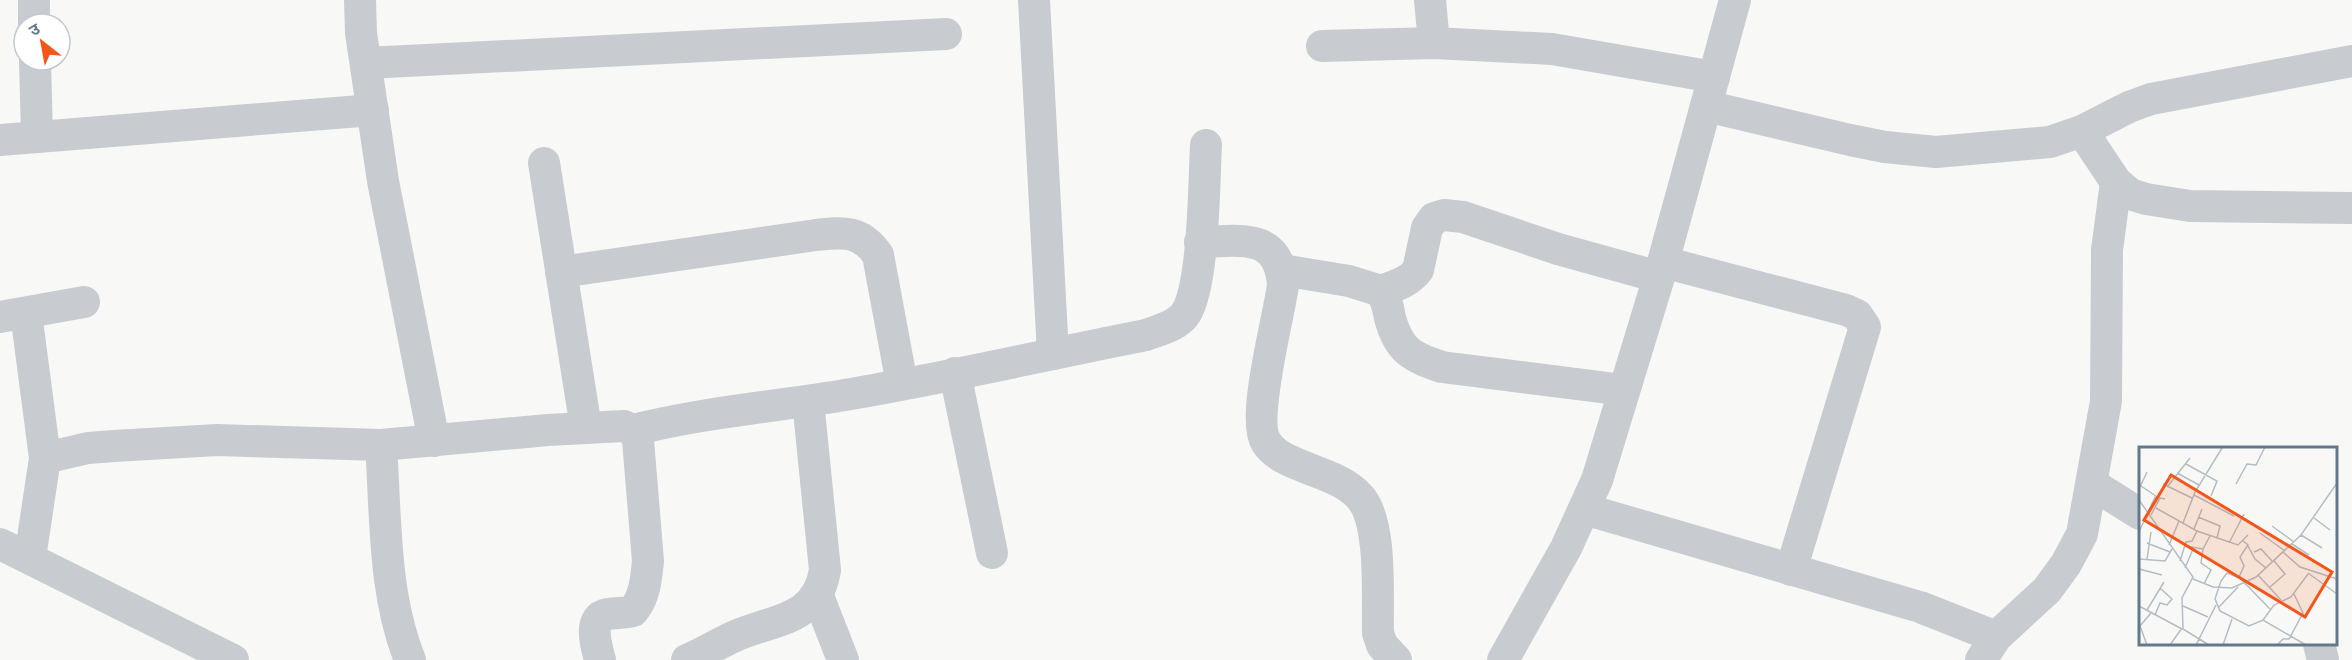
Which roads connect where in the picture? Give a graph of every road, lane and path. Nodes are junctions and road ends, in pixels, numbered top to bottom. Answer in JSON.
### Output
{"nodes":[{"id":1,"x":360,"y":0,"type":"edge"},
{"id":2,"x":1034,"y":0,"type":"edge"},
{"id":3,"x":1430,"y":0,"type":"edge"},
{"id":4,"x":1735,"y":0,"type":"edge"},
{"id":5,"x":946,"y":34,"type":"dead end"},
{"id":6,"x":1434,"y":43,"type":"junction"},
{"id":7,"x":1322,"y":46,"type":"dead end"},
{"id":8,"x":2352,"y":61,"type":"edge"},
{"id":9,"x":366,"y":63,"type":"junction"},
{"id":10,"x":35,"y":72,"type":"edge"},
{"id":11,"x":1710,"y":91,"type":"junction"},
{"id":12,"x":372,"y":110,"type":"junction"},
{"id":13,"x":2082,"y":131,"type":"junction"},
{"id":14,"x":37,"y":137,"type":"junction"},
{"id":15,"x":0,"y":140,"type":"edge"},
{"id":16,"x":1206,"y":145,"type":"dead end"},
{"id":17,"x":544,"y":163,"type":"dead end"},
{"id":18,"x":2115,"y":182,"type":"junction"},
{"id":19,"x":2352,"y":208,"type":"edge"},
{"id":20,"x":1200,"y":242,"type":"junction"},
{"id":21,"x":1661,"y":269,"type":"junction"},
{"id":22,"x":1282,"y":270,"type":"junction"},
{"id":23,"x":561,"y":272,"type":"junction"},
{"id":24,"x":1381,"y":291,"type":"junction"},
{"id":25,"x":84,"y":302,"type":"dead end"},
{"id":26,"x":13,"y":315,"type":"edge"},
{"id":27,"x":1053,"y":354,"type":"junction"},
{"id":28,"x":955,"y":373,"type":"junction"},
{"id":29,"x":902,"y":384,"type":"junction"},
{"id":30,"x":1624,"y":390,"type":"junction"},
{"id":31,"x":807,"y":401,"type":"junction"},
{"id":32,"x":586,"y":428,"type":"junction"},
{"id":33,"x":633,"y":430,"type":"junction"},
{"id":34,"x":434,"y":441,"type":"junction"},
{"id":35,"x":381,"y":445,"type":"junction"},
{"id":36,"x":45,"y":458,"type":"junction"},
{"id":37,"x":2092,"y":484,"type":"junction"},
{"id":38,"x":1584,"y":509,"type":"junction"},
{"id":39,"x":2139,"y":513,"type":"edge"},
{"id":40,"x":0,"y":544,"type":"edge"},
{"id":41,"x":992,"y":553,"type":"dead end"},
{"id":42,"x":30,"y":558,"type":"junction"},
{"id":43,"x":1791,"y":570,"type":"junction"},
{"id":44,"x":818,"y":596,"type":"junction"},
{"id":45,"x":2319,"y":645,"type":"edge"},
{"id":46,"x":1988,"y":649,"type":"edge"},
{"id":47,"x":705,"y":656,"type":"edge"},
{"id":48,"x":233,"y":660,"type":"edge"},
{"id":49,"x":410,"y":660,"type":"edge"},
{"id":50,"x":600,"y":660,"type":"edge"},
{"id":51,"x":843,"y":660,"type":"edge"},
{"id":52,"x":1396,"y":660,"type":"edge"},
{"id":53,"x":1503,"y":660,"type":"edge"},
{"id":54,"x":2323,"y":660,"type":"edge"}],
"edges":[{"from":1,"to":9,"type":"street"},
{"from":2,"to":27,"type":"street"},
{"from":3,"to":6,"type":"street"},
{"from":4,"to":11,"type":"street"},
{"from":5,"to":9,"type":"street"},
{"from":6,"to":7,"type":"street"},
{"from":6,"to":11,"type":"street"},
{"from":8,"to":13,"type":"street"},
{"from":9,"to":12,"type":"street"},
{"from":10,"to":14,"type":"street"},
{"from":11,"to":13,"type":"street"},
{"from":11,"to":21,"type":"street"},
{"from":12,"to":14,"type":"street"},
{"from":12,"to":34,"type":"street"},
{"from":13,"to":18,"type":"street"},
{"from":14,"to":15,"type":"street"},
{"from":16,"to":20,"type":"street"},
{"from":17,"to":23,"type":"street"},
{"from":18,"to":19,"type":"street"},
{"from":18,"to":37,"type":"street"},
{"from":20,"to":22,"type":"street"},
{"from":20,"to":27,"type":"street"},
{"from":21,"to":24,"type":"street"},
{"from":21,"to":30,"type":"street"},
{"from":21,"to":43,"type":"street"},
{"from":22,"to":24,"type":"street"},
{"from":22,"to":52,"type":"street"},
{"from":23,"to":29,"type":"street"},
{"from":23,"to":32,"type":"street"},
{"from":24,"to":30,"type":"street"},
{"from":25,"to":26,"type":"street"},
{"from":26,"to":36,"type":"street"},
{"from":27,"to":28,"type":"street"},
{"from":28,"to":29,"type":"street"},
{"from":28,"to":41,"type":"street"},
{"from":29,"to":31,"type":"street"},
{"from":30,"to":38,"type":"street"},
{"from":31,"to":33,"type":"street"},
{"from":31,"to":44,"type":"street"},
{"from":32,"to":33,"type":"street"},
{"from":32,"to":34,"type":"street"},
{"from":33,"to":50,"type":"street"},
{"from":34,"to":35,"type":"street"},
{"from":35,"to":36,"type":"street"},
{"from":35,"to":49,"type":"street"},
{"from":36,"to":42,"type":"street"},
{"from":37,"to":39,"type":"street"},
{"from":37,"to":46,"type":"street"},
{"from":38,"to":43,"type":"street"},
{"from":38,"to":53,"type":"street"},
{"from":40,"to":42,"type":"street"},
{"from":42,"to":48,"type":"street"},
{"from":43,"to":46,"type":"street"},
{"from":44,"to":47,"type":"street"},
{"from":44,"to":51,"type":"street"},
{"from":45,"to":54,"type":"street"}]}
